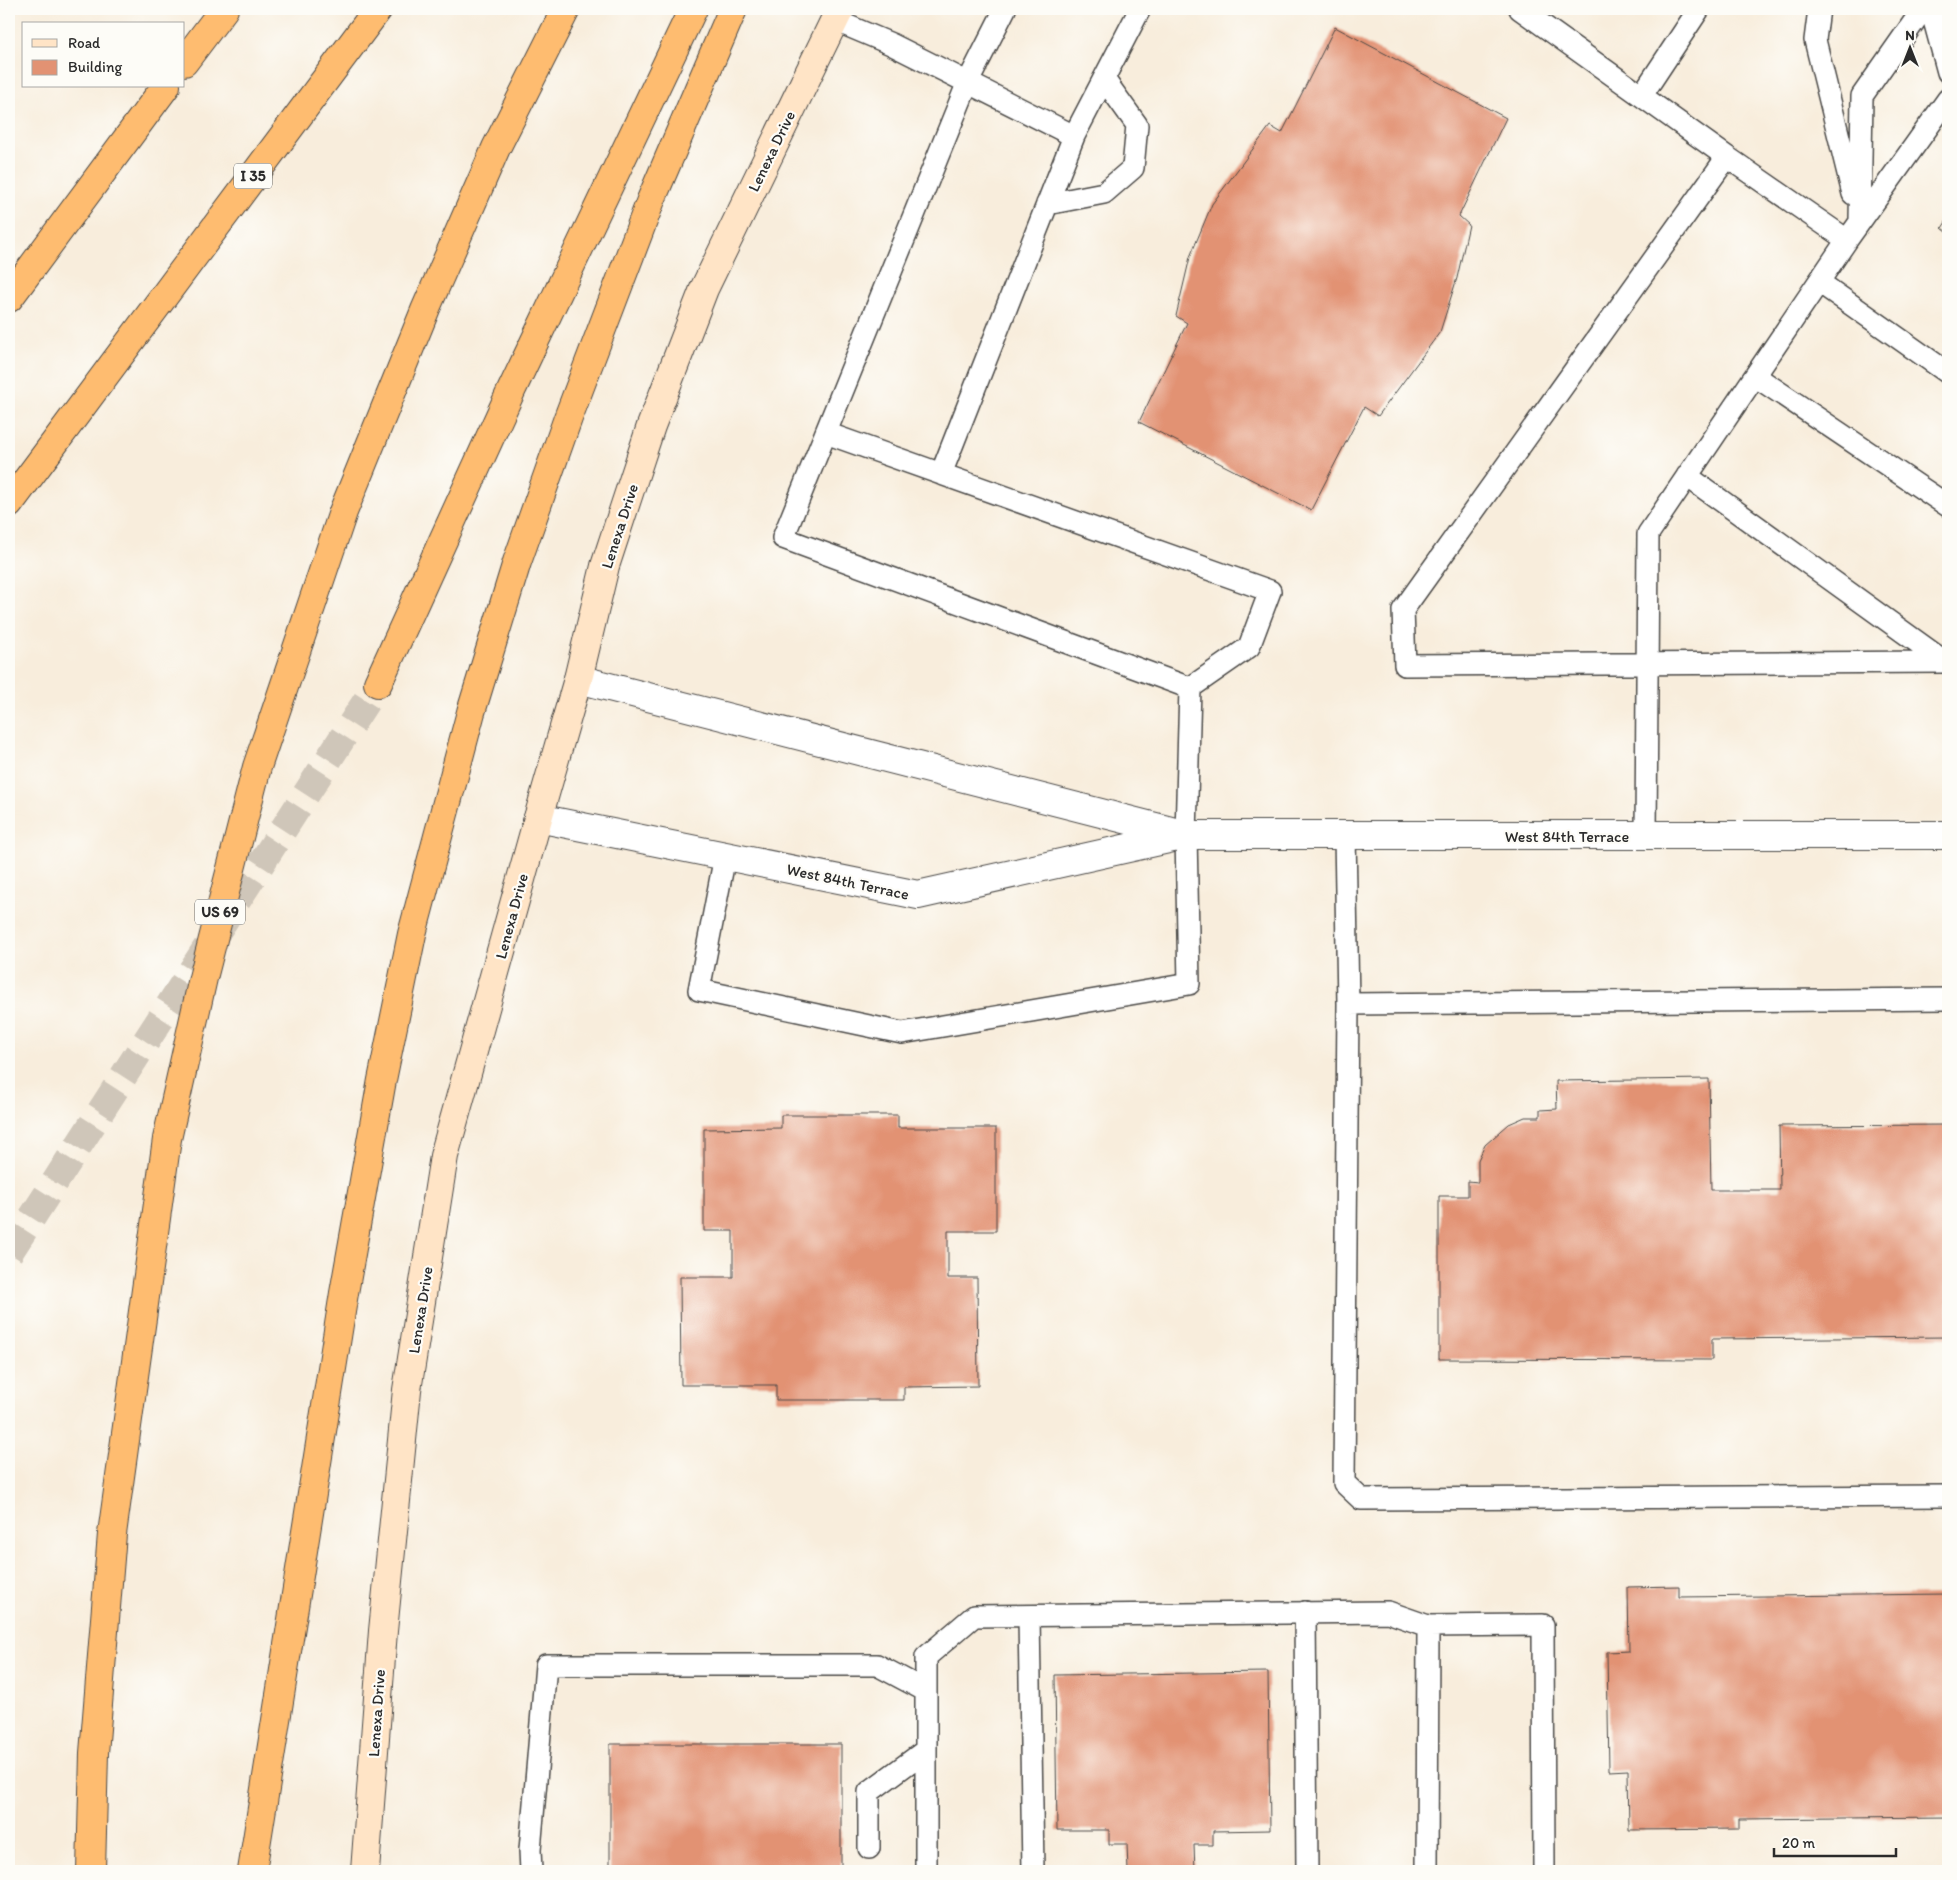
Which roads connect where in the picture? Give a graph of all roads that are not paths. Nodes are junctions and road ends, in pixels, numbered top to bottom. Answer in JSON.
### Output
{"nodes":[{"id":1,"x":224,"y":9,"type":"edge"},
{"id":2,"x":378,"y":9,"type":"edge"},
{"id":3,"x":566,"y":9,"type":"edge"},
{"id":4,"x":693,"y":9,"type":"edge"},
{"id":5,"x":733,"y":9,"type":"edge"},
{"id":6,"x":1005,"y":9,"type":"edge"},
{"id":7,"x":1140,"y":9,"type":"edge"},
{"id":8,"x":1520,"y":9,"type":"edge"},
{"id":9,"x":1700,"y":9,"type":"edge"},
{"id":10,"x":1819,"y":9,"type":"edge"},
{"id":11,"x":1923,"y":9,"type":"edge"},
{"id":12,"x":1931,"y":9,"type":"edge"},
{"id":13,"x":837,"y":15,"type":"edge"},
{"id":14,"x":185,"y":61,"type":"edge"},
{"id":15,"x":1948,"y":72,"type":"edge"},
{"id":16,"x":1104,"y":79,"type":"junction"},
{"id":17,"x":968,"y":82,"type":"junction"},
{"id":18,"x":165,"y":88,"type":"edge"},
{"id":19,"x":1642,"y":95,"type":"junction"},
{"id":20,"x":1948,"y":99,"type":"edge"},
{"id":21,"x":1074,"y":136,"type":"junction"},
{"id":22,"x":1727,"y":157,"type":"junction"},
{"id":23,"x":1047,"y":204,"type":"junction"},
{"id":24,"x":1860,"y":221,"type":"junction"},
{"id":25,"x":1847,"y":240,"type":"junction"},
{"id":26,"x":1819,"y":282,"type":"junction"},
{"id":27,"x":9,"y":298,"type":"edge"},
{"id":28,"x":1948,"y":373,"type":"edge"},
{"id":29,"x":1755,"y":376,"type":"junction"},
{"id":30,"x":826,"y":433,"type":"junction"},
{"id":31,"x":941,"y":474,"type":"junction"},
{"id":32,"x":1688,"y":476,"type":"junction"},
{"id":33,"x":9,"y":504,"type":"edge"},
{"id":34,"x":1948,"y":506,"type":"edge"},
{"id":35,"x":1947,"y":662,"type":"edge"},
{"id":36,"x":1647,"y":665,"type":"junction"},
{"id":37,"x":578,"y":679,"type":"junction"},
{"id":38,"x":378,"y":683,"type":"tunnel mouth"},
{"id":39,"x":1190,"y":688,"type":"junction"},
{"id":40,"x":538,"y":818,"type":"junction"},
{"id":41,"x":1186,"y":835,"type":"junction"},
{"id":42,"x":1345,"y":835,"type":"junction"},
{"id":43,"x":1948,"y":835,"type":"edge"},
{"id":44,"x":1646,"y":836,"type":"junction"},
{"id":45,"x":725,"y":856,"type":"junction"},
{"id":46,"x":1948,"y":999,"type":"edge"},
{"id":47,"x":1348,"y":1004,"type":"junction"},
{"id":48,"x":1948,"y":1496,"type":"edge"},
{"id":49,"x":1305,"y":1612,"type":"junction"},
{"id":50,"x":1029,"y":1616,"type":"junction"},
{"id":51,"x":1428,"y":1626,"type":"junction"},
{"id":52,"x":926,"y":1691,"type":"junction"},
{"id":53,"x":926,"y":1750,"type":"junction"},
{"id":54,"x":869,"y":1848,"type":"dead end"},
{"id":55,"x":91,"y":1871,"type":"edge"},
{"id":56,"x":252,"y":1871,"type":"edge"},
{"id":57,"x":365,"y":1871,"type":"edge"},
{"id":58,"x":531,"y":1871,"type":"edge"},
{"id":59,"x":926,"y":1871,"type":"edge"},
{"id":60,"x":1033,"y":1871,"type":"edge"},
{"id":61,"x":1307,"y":1871,"type":"edge"},
{"id":62,"x":1427,"y":1871,"type":"edge"},
{"id":63,"x":1544,"y":1871,"type":"edge"}],
"edges":[{"from":1,"to":14,"type":"highway"},
{"from":2,"to":33,"type":"highway","number":"I 35"},
{"from":3,"to":55,"type":"highway","number":"US 69"},
{"from":4,"to":38,"type":"highway"},
{"from":5,"to":56,"type":"highway"},
{"from":6,"to":17,"type":"lane"},
{"from":7,"to":16,"type":"lane"},
{"from":8,"to":19,"type":"lane"},
{"from":9,"to":19,"type":"lane"},
{"from":10,"to":24,"type":"lane"},
{"from":11,"to":24,"type":"lane"},
{"from":12,"to":15,"type":"lane"},
{"from":13,"to":17,"type":"lane"},
{"from":13,"to":37,"type":"street","name":"Lenexa Drive"},
{"from":16,"to":21,"type":"lane"},
{"from":16,"to":23,"type":"lane"},
{"from":17,"to":21,"type":"lane"},
{"from":17,"to":30,"type":"lane"},
{"from":18,"to":27,"type":"highway"},
{"from":19,"to":22,"type":"lane"},
{"from":20,"to":24,"type":"lane"},
{"from":21,"to":23,"type":"lane"},
{"from":22,"to":25,"type":"lane"},
{"from":22,"to":36,"type":"lane"},
{"from":23,"to":31,"type":"lane"},
{"from":24,"to":25,"type":"lane"},
{"from":25,"to":26,"type":"lane"},
{"from":26,"to":28,"type":"lane"},
{"from":26,"to":29,"type":"lane"},
{"from":29,"to":32,"type":"lane"},
{"from":29,"to":34,"type":"lane"},
{"from":30,"to":31,"type":"lane"},
{"from":30,"to":39,"type":"lane"},
{"from":31,"to":39,"type":"lane"},
{"from":32,"to":35,"type":"lane"},
{"from":32,"to":36,"type":"lane"},
{"from":35,"to":36,"type":"lane"},
{"from":36,"to":44,"type":"lane"},
{"from":37,"to":40,"type":"street","name":"Lenexa Drive"},
{"from":37,"to":41,"type":"street","name":"West 84th Terrace"},
{"from":39,"to":41,"type":"lane"},
{"from":40,"to":45,"type":"street","name":"West 84th Terrace"},
{"from":40,"to":57,"type":"street","name":"Lenexa Drive"},
{"from":41,"to":42,"type":"street","name":"West 84th Terrace"},
{"from":41,"to":45,"type":"street","name":"West 84th Terrace"},
{"from":41,"to":45,"type":"lane"},
{"from":42,"to":44,"type":"street","name":"West 84th Terrace"},
{"from":42,"to":47,"type":"lane"},
{"from":43,"to":44,"type":"street","name":"West 84th Terrace"},
{"from":46,"to":47,"type":"lane"},
{"from":47,"to":48,"type":"lane"},
{"from":49,"to":50,"type":"lane"},
{"from":49,"to":51,"type":"lane"},
{"from":49,"to":61,"type":"lane"},
{"from":50,"to":52,"type":"lane"},
{"from":50,"to":60,"type":"lane"},
{"from":51,"to":62,"type":"lane"},
{"from":51,"to":63,"type":"lane"},
{"from":52,"to":53,"type":"lane"},
{"from":52,"to":58,"type":"lane"},
{"from":53,"to":54,"type":"lane"},
{"from":53,"to":59,"type":"lane"}]}
